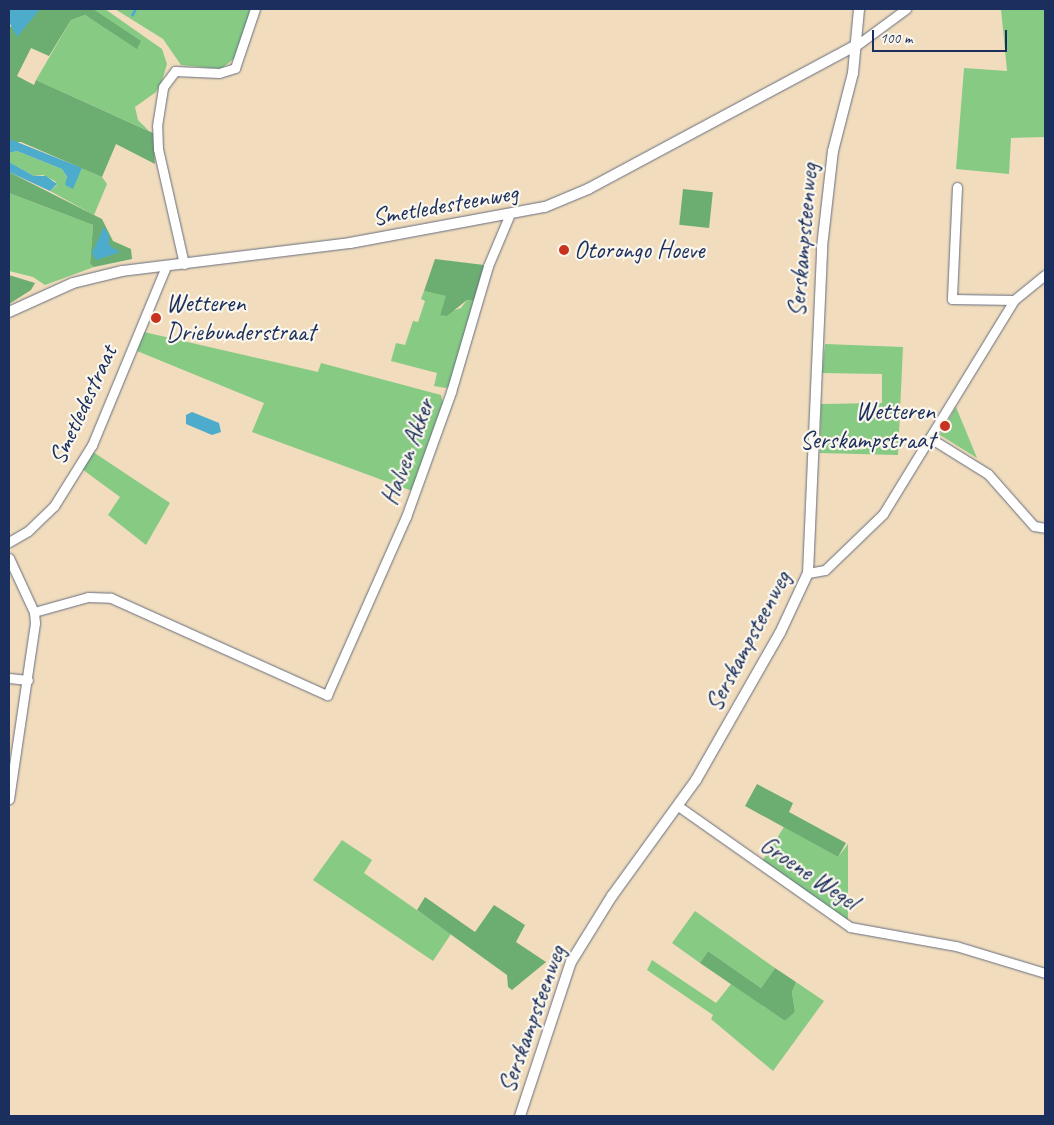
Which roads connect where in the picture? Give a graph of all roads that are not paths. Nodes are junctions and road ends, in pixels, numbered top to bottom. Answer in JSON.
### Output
{"nodes":[{"id":1,"x":255,"y":9,"type":"edge"},
{"id":2,"x":859,"y":9,"type":"edge"},
{"id":3,"x":906,"y":9,"type":"edge"},
{"id":4,"x":857,"y":45,"type":"junction"},
{"id":5,"x":957,"y":187,"type":"dead end"},
{"id":6,"x":509,"y":216,"type":"junction"},
{"id":7,"x":184,"y":264,"type":"junction"},
{"id":8,"x":166,"y":266,"type":"junction"},
{"id":9,"x":1045,"y":275,"type":"edge"},
{"id":10,"x":1014,"y":300,"type":"junction"},
{"id":11,"x":9,"y":312,"type":"edge"},
{"id":12,"x":930,"y":438,"type":"junction"},
{"id":13,"x":1045,"y":528,"type":"edge"},
{"id":14,"x":9,"y":542,"type":"edge"},
{"id":15,"x":9,"y":558,"type":"edge"},
{"id":16,"x":808,"y":573,"type":"junction"},
{"id":17,"x":34,"y":612,"type":"junction"},
{"id":18,"x":9,"y":678,"type":"edge"},
{"id":19,"x":28,"y":680,"type":"junction"},
{"id":20,"x":9,"y":799,"type":"edge"},
{"id":21,"x":678,"y":806,"type":"junction"},
{"id":22,"x":1045,"y":973,"type":"edge"},
{"id":23,"x":520,"y":1116,"type":"edge"}],
"edges":[{"from":1,"to":7,"type":"street"},
{"from":2,"to":4,"type":"street","name":"Serskampsteenweg"},
{"from":3,"to":4,"type":"street"},
{"from":4,"to":6,"type":"street","name":"Smetledesteenweg"},
{"from":4,"to":16,"type":"street","name":"Serskampsteenweg"},
{"from":5,"to":10,"type":"street"},
{"from":6,"to":7,"type":"street","name":"Smetledesteenweg"},
{"from":6,"to":17,"type":"street","name":"Halven Akker"},
{"from":7,"to":8,"type":"street","name":"Smetledesteenweg"},
{"from":8,"to":11,"type":"street","name":"Smetledesteenweg"},
{"from":8,"to":14,"type":"street","name":"Smetledestraat"},
{"from":9,"to":10,"type":"street"},
{"from":10,"to":12,"type":"street"},
{"from":12,"to":13,"type":"street"},
{"from":12,"to":16,"type":"street"},
{"from":15,"to":17,"type":"street"},
{"from":16,"to":21,"type":"street","name":"Serskampsteenweg"},
{"from":17,"to":19,"type":"street"},
{"from":18,"to":19,"type":"street"},
{"from":19,"to":20,"type":"street"},
{"from":21,"to":22,"type":"street","name":"Groene Wegel"},
{"from":21,"to":23,"type":"street","name":"Serskampsteenweg"}]}
